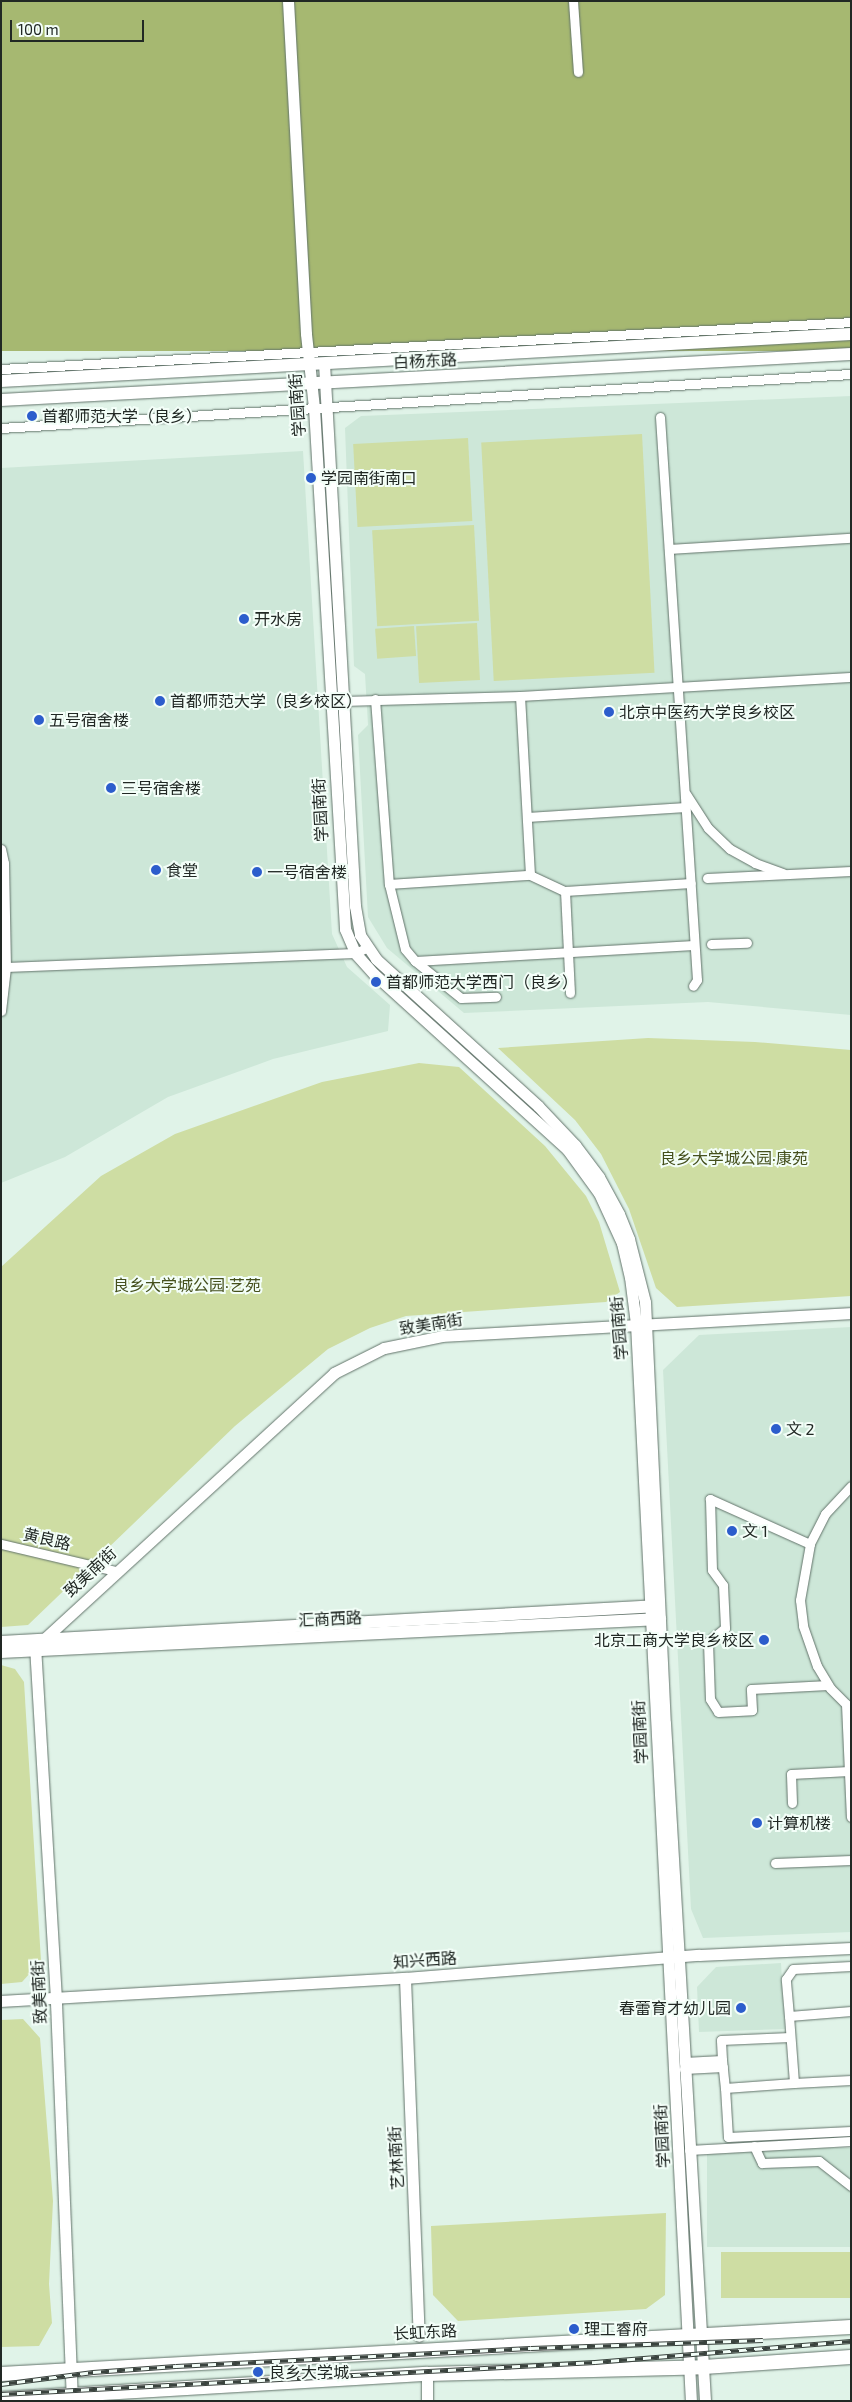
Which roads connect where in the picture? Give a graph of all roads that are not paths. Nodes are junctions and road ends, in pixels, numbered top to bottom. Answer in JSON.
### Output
{"nodes":[{"id":1,"x":288,"y":1,"type":"edge"},
{"id":2,"x":573,"y":1,"type":"edge"},
{"id":3,"x":578,"y":72,"type":"dead end"},
{"id":4,"x":851,"y":322,"type":"edge"},
{"id":5,"x":851,"y":334,"type":"edge"},
{"id":6,"x":309,"y":350,"type":"junction"},
{"id":7,"x":851,"y":354,"type":"edge"},
{"id":8,"x":317,"y":364,"type":"junction"},
{"id":9,"x":1,"y":369,"type":"edge"},
{"id":10,"x":851,"y":374,"type":"edge"},
{"id":11,"x":1,"y":381,"type":"edge"},
{"id":12,"x":319,"y":383,"type":"junction"},
{"id":13,"x":1,"y":400,"type":"edge"},
{"id":14,"x":327,"y":407,"type":"junction"},
{"id":15,"x":314,"y":408,"type":"junction"},
{"id":16,"x":660,"y":417,"type":"dead end"},
{"id":17,"x":1,"y":428,"type":"edge"},
{"id":18,"x":851,"y":538,"type":"edge"},
{"id":19,"x":669,"y":549,"type":"junction"},
{"id":20,"x":851,"y":677,"type":"edge"},
{"id":21,"x":520,"y":696,"type":"junction"},
{"id":22,"x":375,"y":699,"type":"junction"},
{"id":23,"x":343,"y":701,"type":"junction"},
{"id":24,"x":684,"y":792,"type":"junction"},
{"id":25,"x":686,"y":807,"type":"junction"},
{"id":26,"x":527,"y":817,"type":"junction"},
{"id":27,"x":1,"y":849,"type":"edge"},
{"id":28,"x":851,"y":871,"type":"edge"},
{"id":29,"x":788,"y":874,"type":"junction"},
{"id":30,"x":530,"y":875,"type":"junction"},
{"id":31,"x":707,"y":878,"type":"dead end"},
{"id":32,"x":690,"y":883,"type":"junction"},
{"id":33,"x":389,"y":884,"type":"junction"},
{"id":34,"x":565,"y":891,"type":"junction"},
{"id":35,"x":747,"y":942,"type":"dead end"},
{"id":36,"x":710,"y":944,"type":"dead end"},
{"id":37,"x":694,"y":945,"type":"junction"},
{"id":38,"x":366,"y":948,"type":"junction"},
{"id":39,"x":568,"y":952,"type":"junction"},
{"id":40,"x":355,"y":953,"type":"junction"},
{"id":41,"x":415,"y":962,"type":"junction"},
{"id":42,"x":6,"y":967,"type":"junction"},
{"id":43,"x":693,"y":986,"type":"dead end"},
{"id":44,"x":570,"y":993,"type":"dead end"},
{"id":45,"x":496,"y":996,"type":"dead end"},
{"id":46,"x":1,"y":1012,"type":"edge"},
{"id":47,"x":851,"y":1313,"type":"edge"},
{"id":48,"x":641,"y":1323,"type":"junction"},
{"id":49,"x":851,"y":1486,"type":"edge"},
{"id":50,"x":1,"y":1544,"type":"edge"},
{"id":51,"x":810,"y":1544,"type":"junction"},
{"id":52,"x":115,"y":1571,"type":"junction"},
{"id":53,"x":655,"y":1613,"type":"junction"},
{"id":54,"x":1,"y":1642,"type":"edge"},
{"id":55,"x":39,"y":1645,"type":"junction"},
{"id":56,"x":1,"y":1652,"type":"edge"},
{"id":57,"x":828,"y":1685,"type":"junction"},
{"id":58,"x":848,"y":1706,"type":"edge"},
{"id":59,"x":849,"y":1770,"type":"junction"},
{"id":60,"x":792,"y":1803,"type":"dead end"},
{"id":61,"x":851,"y":1817,"type":"edge"},
{"id":62,"x":851,"y":1860,"type":"edge"},
{"id":63,"x":775,"y":1863,"type":"dead end"},
{"id":64,"x":851,"y":1948,"type":"edge"},
{"id":65,"x":673,"y":1957,"type":"junction"},
{"id":66,"x":851,"y":1966,"type":"edge"},
{"id":67,"x":405,"y":1978,"type":"junction"},
{"id":68,"x":56,"y":1998,"type":"junction"},
{"id":69,"x":1,"y":2001,"type":"edge"},
{"id":70,"x":851,"y":2011,"type":"edge"},
{"id":71,"x":789,"y":2016,"type":"junction"},
{"id":72,"x":790,"y":2036,"type":"junction"},
{"id":73,"x":723,"y":2064,"type":"junction"},
{"id":74,"x":684,"y":2066,"type":"junction"},
{"id":75,"x":851,"y":2080,"type":"edge"},
{"id":76,"x":794,"y":2083,"type":"junction"},
{"id":77,"x":724,"y":2088,"type":"junction"},
{"id":78,"x":851,"y":2130,"type":"edge"},
{"id":79,"x":851,"y":2140,"type":"edge"},
{"id":80,"x":754,"y":2146,"type":"junction"},
{"id":81,"x":689,"y":2150,"type":"junction"},
{"id":82,"x":851,"y":2186,"type":"edge"},
{"id":83,"x":851,"y":2328,"type":"edge"},
{"id":84,"x":420,"y":2336,"type":"dead end"},
{"id":85,"x":702,"y":2336,"type":"junction"},
{"id":86,"x":688,"y":2337,"type":"junction"},
{"id":87,"x":851,"y":2357,"type":"edge"},
{"id":88,"x":689,"y":2367,"type":"junction"},
{"id":89,"x":704,"y":2367,"type":"junction"},
{"id":90,"x":71,"y":2370,"type":"junction"},
{"id":91,"x":1,"y":2374,"type":"edge"},
{"id":92,"x":427,"y":2374,"type":"junction"},
{"id":93,"x":72,"y":2398,"type":"edge"},
{"id":94,"x":1,"y":2399,"type":"edge"},
{"id":95,"x":427,"y":2401,"type":"edge"},
{"id":96,"x":691,"y":2401,"type":"edge"},
{"id":97,"x":705,"y":2401,"type":"edge"}],
"edges":[{"from":1,"to":6,"type":"street","name":"学园南街"},
{"from":2,"to":3,"type":"street"},
{"from":4,"to":6,"type":"street"},
{"from":5,"to":8,"type":"main road"},
{"from":6,"to":8,"type":"street","name":"学园南街"},
{"from":6,"to":9,"type":"street"},
{"from":7,"to":12,"type":"main road","name":"白杨东路"},
{"from":8,"to":11,"type":"main road"},
{"from":8,"to":12,"type":"street","name":"学园南街"},
{"from":10,"to":14,"type":"street"},
{"from":12,"to":13,"type":"main road","name":"白杨东路"},
{"from":12,"to":14,"type":"street","name":"学园南街"},
{"from":12,"to":15,"type":"street","name":"学园南街"},
{"from":14,"to":15,"type":"street"},
{"from":14,"to":23,"type":"street","name":"学园南街"},
{"from":15,"to":17,"type":"street"},
{"from":15,"to":40,"type":"street","name":"学园南街"},
{"from":16,"to":19,"type":"street"},
{"from":18,"to":19,"type":"street"},
{"from":19,"to":24,"type":"street"},
{"from":20,"to":21,"type":"street"},
{"from":21,"to":22,"type":"street"},
{"from":21,"to":26,"type":"street"},
{"from":22,"to":23,"type":"street"},
{"from":22,"to":33,"type":"street"},
{"from":23,"to":38,"type":"street","name":"学园南街"},
{"from":24,"to":25,"type":"street"},
{"from":24,"to":29,"type":"street"},
{"from":25,"to":26,"type":"street"},
{"from":25,"to":32,"type":"street"},
{"from":26,"to":30,"type":"street"},
{"from":27,"to":42,"type":"street"},
{"from":28,"to":29,"type":"street"},
{"from":29,"to":31,"type":"street"},
{"from":30,"to":33,"type":"street"},
{"from":30,"to":34,"type":"street"},
{"from":32,"to":34,"type":"street"},
{"from":32,"to":37,"type":"street"},
{"from":33,"to":41,"type":"street"},
{"from":34,"to":39,"type":"street"},
{"from":35,"to":36,"type":"street"},
{"from":37,"to":39,"type":"street"},
{"from":37,"to":43,"type":"street"},
{"from":38,"to":40,"type":"street"},
{"from":38,"to":48,"type":"street","name":"学园南街"},
{"from":39,"to":41,"type":"street"},
{"from":39,"to":44,"type":"street"},
{"from":40,"to":42,"type":"street"},
{"from":40,"to":48,"type":"street","name":"学园南街"},
{"from":41,"to":45,"type":"street"},
{"from":42,"to":46,"type":"street"},
{"from":47,"to":48,"type":"street","name":"致美南街"},
{"from":48,"to":52,"type":"street","name":"致美南街"},
{"from":48,"to":53,"type":"street","name":"学园南街"},
{"from":49,"to":51,"type":"street"},
{"from":50,"to":52,"type":"street","name":"黄良路"},
{"from":51,"to":57,"type":"street"},
{"from":51,"to":57,"type":"street"},
{"from":52,"to":55,"type":"street","name":"致美南街"},
{"from":53,"to":55,"type":"main road","name":"汇商西路"},
{"from":53,"to":65,"type":"street","name":"学园南街"},
{"from":54,"to":55,"type":"main road","name":"汇商西路"},
{"from":55,"to":56,"type":"main road","name":"汇商西路"},
{"from":55,"to":68,"type":"street","name":"致美南街"},
{"from":57,"to":58,"type":"street"},
{"from":58,"to":59,"type":"street"},
{"from":59,"to":60,"type":"street"},
{"from":59,"to":61,"type":"street"},
{"from":62,"to":63,"type":"street"},
{"from":64,"to":65,"type":"street","name":"知兴西路"},
{"from":65,"to":67,"type":"street","name":"知兴西路"},
{"from":65,"to":74,"type":"street","name":"学园南街"},
{"from":65,"to":86,"type":"street","name":"学园南街"},
{"from":66,"to":71,"type":"street"},
{"from":67,"to":68,"type":"street","name":"知兴西路"},
{"from":67,"to":84,"type":"street","name":"艺林南街"},
{"from":68,"to":69,"type":"street","name":"知兴西路"},
{"from":68,"to":90,"type":"street","name":"致美南街"},
{"from":70,"to":71,"type":"street"},
{"from":71,"to":72,"type":"street"},
{"from":72,"to":73,"type":"street"},
{"from":72,"to":76,"type":"street"},
{"from":73,"to":74,"type":"street"},
{"from":73,"to":77,"type":"street"},
{"from":74,"to":81,"type":"street","name":"学园南街"},
{"from":75,"to":76,"type":"street"},
{"from":76,"to":77,"type":"street"},
{"from":77,"to":78,"type":"street"},
{"from":79,"to":80,"type":"street"},
{"from":80,"to":81,"type":"street"},
{"from":80,"to":82,"type":"street"},
{"from":81,"to":85,"type":"street","name":"学园南街"},
{"from":83,"to":85,"type":"main road","name":"长虹东路"},
{"from":85,"to":86,"type":"main road","name":"长虹东路"},
{"from":85,"to":89,"type":"street","name":"学园南街"},
{"from":86,"to":88,"type":"street","name":"学园南街"},
{"from":86,"to":90,"type":"main road","name":"长虹东路"},
{"from":87,"to":89,"type":"main road"},
{"from":88,"to":89,"type":"main road"},
{"from":88,"to":92,"type":"main road"},
{"from":88,"to":96,"type":"street","name":"学园南街"},
{"from":89,"to":97,"type":"street","name":"学园南街"},
{"from":90,"to":91,"type":"main road","name":"长虹东路"},
{"from":90,"to":93,"type":"street","name":"致美南街"},
{"from":92,"to":93,"type":"main road"},
{"from":92,"to":95,"type":"street"},
{"from":93,"to":94,"type":"main road"}]}
